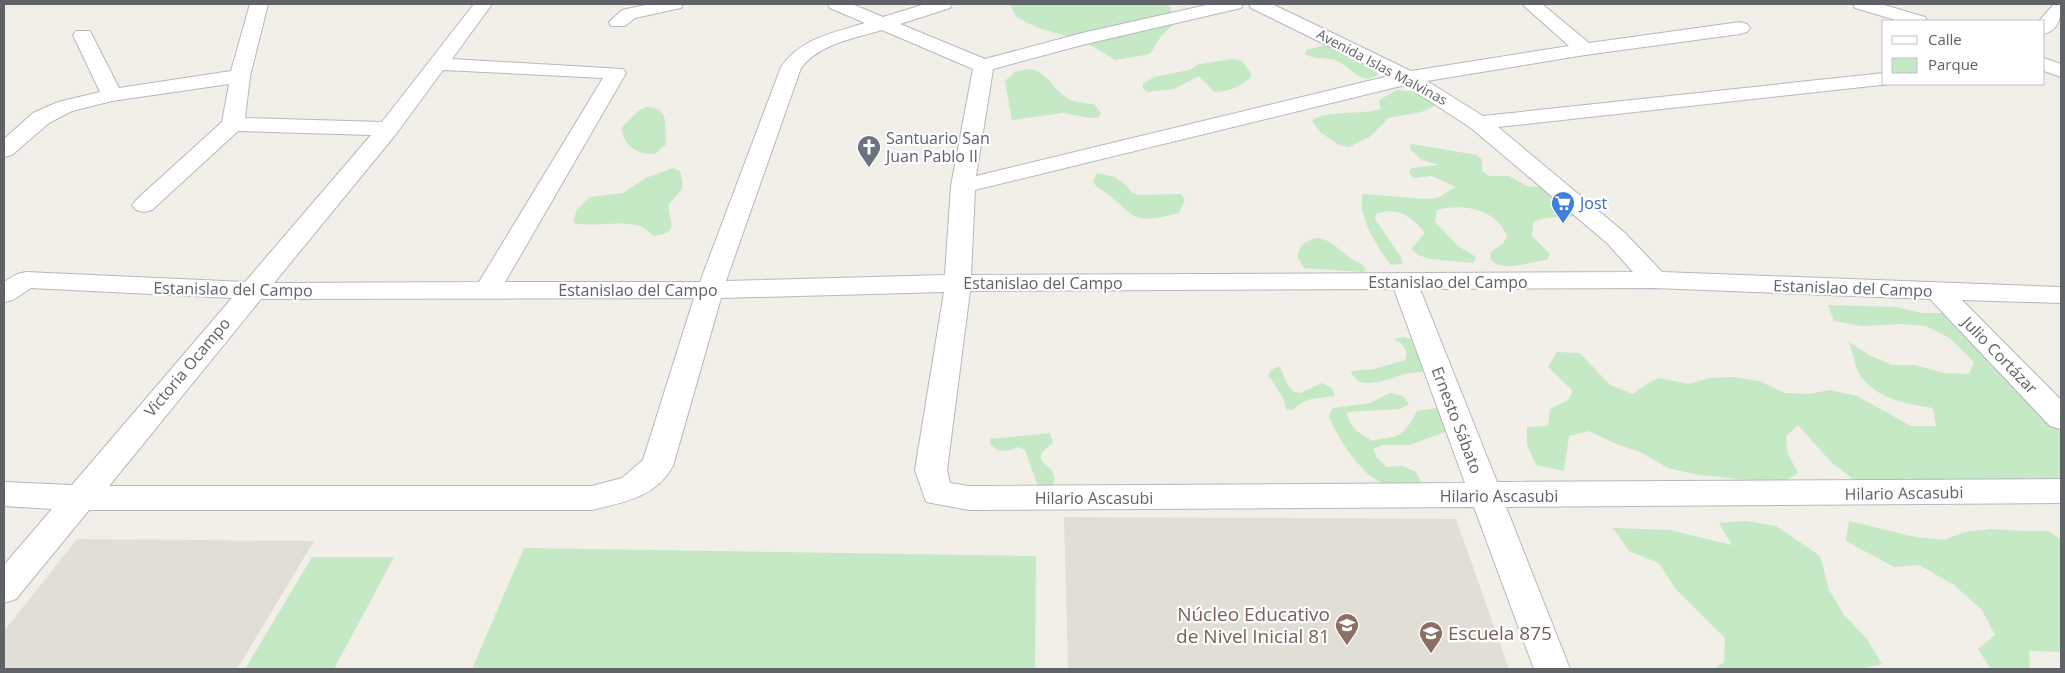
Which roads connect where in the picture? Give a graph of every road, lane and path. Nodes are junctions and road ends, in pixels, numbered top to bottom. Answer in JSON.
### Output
{"nodes":[{"id":1,"x":259,"y":4,"type":"edge"},
{"id":2,"x":483,"y":4,"type":"edge"},
{"id":3,"x":674,"y":4,"type":"edge"},
{"id":4,"x":837,"y":4,"type":"edge"},
{"id":5,"x":943,"y":4,"type":"edge"},
{"id":6,"x":1234,"y":4,"type":"edge"},
{"id":7,"x":1258,"y":4,"type":"edge"},
{"id":8,"x":1537,"y":4,"type":"edge"},
{"id":9,"x":1862,"y":4,"type":"edge"},
{"id":10,"x":2061,"y":7,"type":"edge"},
{"id":11,"x":1915,"y":20,"type":"edge"},
{"id":12,"x":618,"y":22,"type":"dead end"},
{"id":13,"x":882,"y":22,"type":"junction"},
{"id":14,"x":2045,"y":27,"type":"edge"},
{"id":15,"x":1740,"y":28,"type":"dead end"},
{"id":16,"x":83,"y":35,"type":"dead end"},
{"id":17,"x":1585,"y":49,"type":"junction"},
{"id":18,"x":438,"y":64,"type":"junction"},
{"id":19,"x":2045,"y":64,"type":"edge"},
{"id":20,"x":983,"y":66,"type":"junction"},
{"id":21,"x":2061,"y":71,"type":"edge"},
{"id":22,"x":240,"y":76,"type":"junction"},
{"id":23,"x":1408,"y":78,"type":"junction"},
{"id":24,"x":1882,"y":79,"type":"edge"},
{"id":25,"x":112,"y":95,"type":"junction"},
{"id":26,"x":1479,"y":123,"type":"junction"},
{"id":27,"x":233,"y":124,"type":"junction"},
{"id":28,"x":388,"y":129,"type":"junction"},
{"id":29,"x":4,"y":150,"type":"edge"},
{"id":30,"x":963,"y":186,"type":"junction"},
{"id":31,"x":144,"y":205,"type":"dead end"},
{"id":32,"x":1655,"y":280,"type":"junction"},
{"id":33,"x":958,"y":283,"type":"junction"},
{"id":34,"x":1405,"y":283,"type":"junction"},
{"id":35,"x":710,"y":290,"type":"junction"},
{"id":36,"x":250,"y":291,"type":"junction"},
{"id":37,"x":487,"y":291,"type":"junction"},
{"id":38,"x":1938,"y":291,"type":"junction"},
{"id":39,"x":4,"y":294,"type":"edge"},
{"id":40,"x":2061,"y":295,"type":"edge"},
{"id":41,"x":2061,"y":418,"type":"edge"},
{"id":42,"x":2061,"y":491,"type":"edge"},
{"id":43,"x":4,"y":494,"type":"edge"},
{"id":44,"x":1485,"y":497,"type":"junction"},
{"id":45,"x":78,"y":498,"type":"junction"},
{"id":46,"x":4,"y":589,"type":"edge"},
{"id":47,"x":1552,"y":669,"type":"edge"}],
"edges":[{"from":1,"to":22,"type":"street"},
{"from":2,"to":18,"type":"street","name":"Victoria Ocampo"},
{"from":3,"to":12,"type":"street"},
{"from":4,"to":13,"type":"street"},
{"from":5,"to":13,"type":"street"},
{"from":6,"to":20,"type":"street"},
{"from":7,"to":23,"type":"street","name":"Avenida Islas Malvinas"},
{"from":8,"to":17,"type":"street"},
{"from":9,"to":11,"type":"street"},
{"from":10,"to":14,"type":"street"},
{"from":13,"to":20,"type":"street"},
{"from":13,"to":35,"type":"street"},
{"from":15,"to":17,"type":"street"},
{"from":16,"to":25,"type":"street"},
{"from":17,"to":23,"type":"street"},
{"from":18,"to":28,"type":"street","name":"Victoria Ocampo"},
{"from":18,"to":37,"type":"street"},
{"from":19,"to":21,"type":"street"},
{"from":20,"to":30,"type":"street"},
{"from":22,"to":25,"type":"street"},
{"from":22,"to":27,"type":"street"},
{"from":23,"to":26,"type":"street","name":"Avenida Islas Malvinas"},
{"from":23,"to":30,"type":"street"},
{"from":24,"to":26,"type":"street"},
{"from":25,"to":29,"type":"street"},
{"from":26,"to":32,"type":"street","name":"Avenida Islas Malvinas"},
{"from":27,"to":28,"type":"street"},
{"from":27,"to":31,"type":"street"},
{"from":28,"to":36,"type":"street","name":"Victoria Ocampo"},
{"from":30,"to":33,"type":"street"},
{"from":32,"to":34,"type":"street","name":"Estanislao del Campo"},
{"from":32,"to":38,"type":"street","name":"Estanislao del Campo"},
{"from":33,"to":34,"type":"street","name":"Estanislao del Campo"},
{"from":33,"to":35,"type":"street","name":"Estanislao del Campo"},
{"from":33,"to":44,"type":"street","name":"Hilario Ascasubi"},
{"from":34,"to":44,"type":"street","name":"Ernesto Sábato"},
{"from":35,"to":37,"type":"street","name":"Estanislao del Campo"},
{"from":35,"to":45,"type":"street"},
{"from":36,"to":37,"type":"street","name":"Estanislao del Campo"},
{"from":36,"to":39,"type":"street","name":"Estanislao del Campo"},
{"from":36,"to":45,"type":"street","name":"Victoria Ocampo"},
{"from":38,"to":40,"type":"street","name":"Estanislao del Campo"},
{"from":38,"to":41,"type":"street","name":"Julio Cortázar"},
{"from":42,"to":44,"type":"street","name":"Hilario Ascasubi"},
{"from":43,"to":45,"type":"street"},
{"from":44,"to":47,"type":"street","name":"Ernesto Sábato"},
{"from":45,"to":46,"type":"street","name":"Victoria Ocampo"}]}
